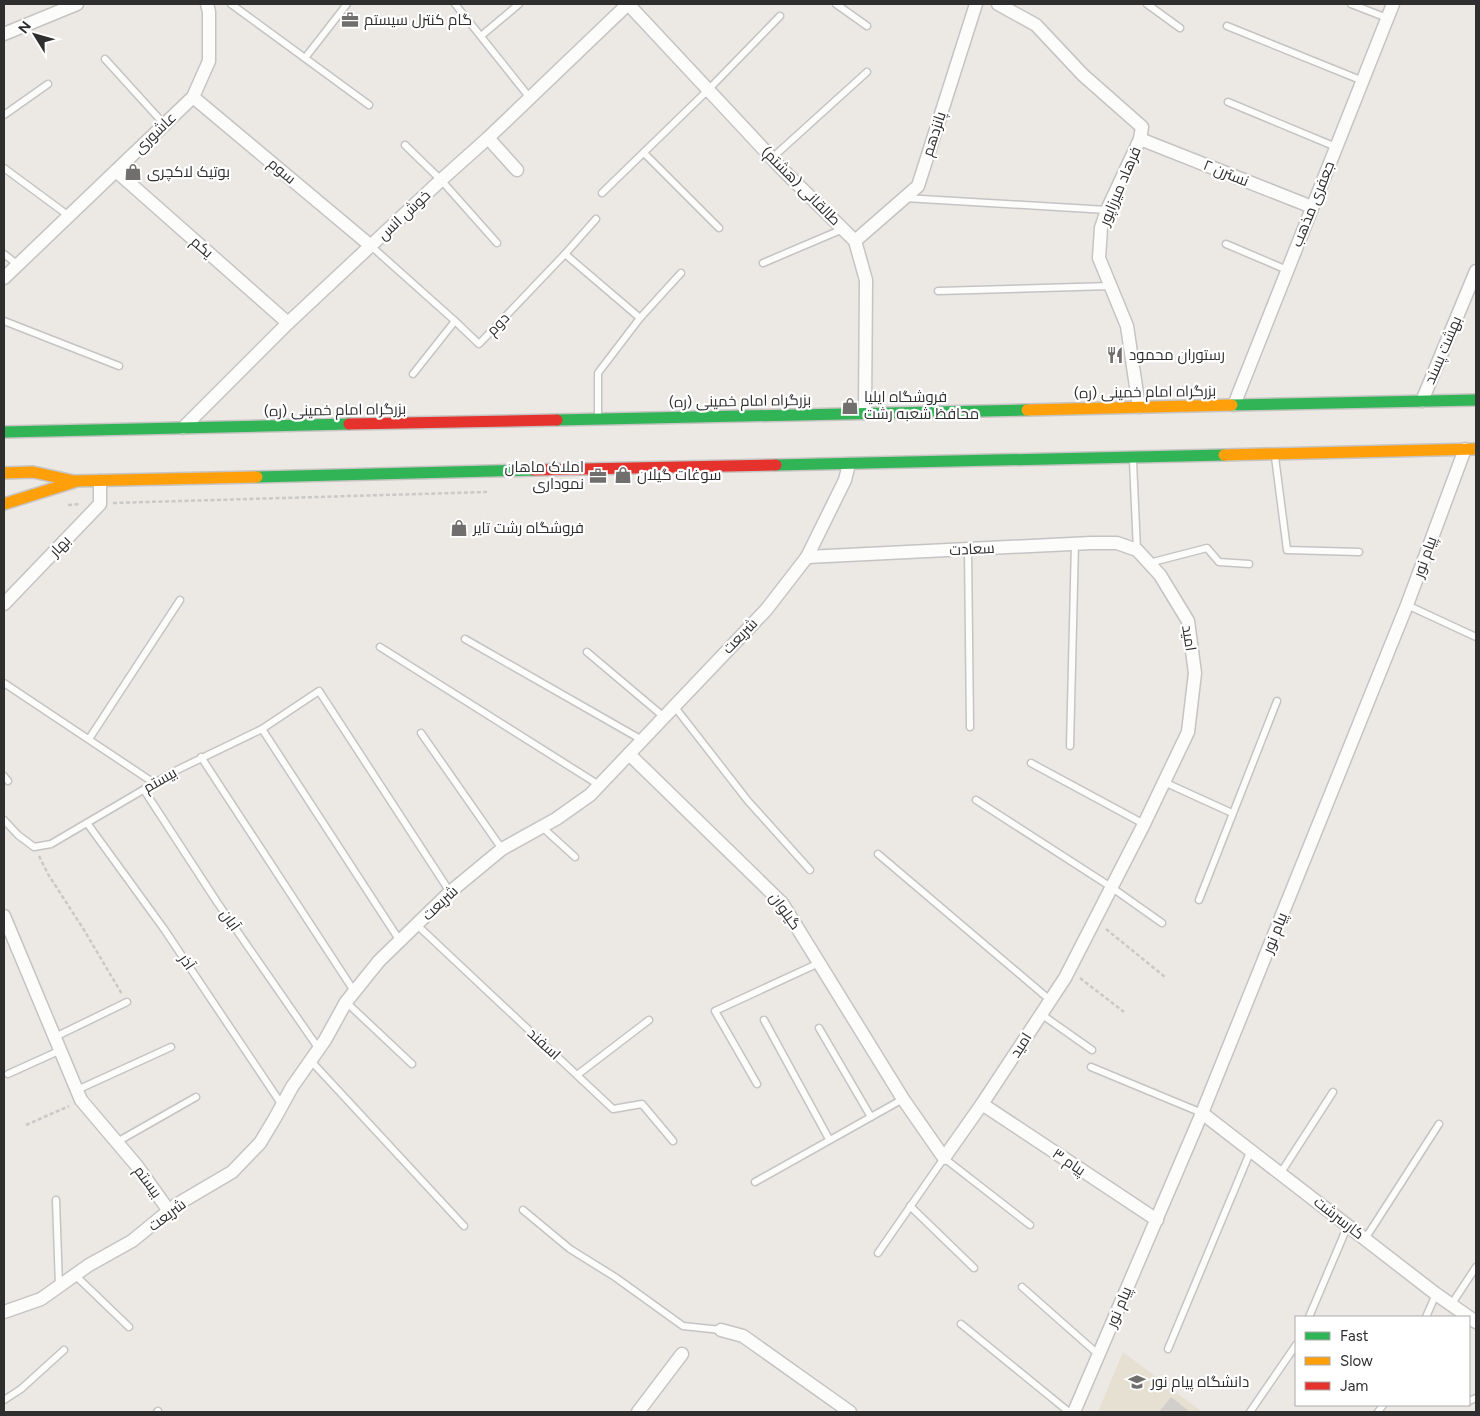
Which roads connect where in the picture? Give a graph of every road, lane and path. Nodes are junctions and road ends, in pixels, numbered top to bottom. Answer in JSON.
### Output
{"nodes":[{"id":1,"x":77,"y":4,"type":"edge"},
{"id":2,"x":207,"y":4,"type":"edge"},
{"id":3,"x":230,"y":4,"type":"edge"},
{"id":4,"x":347,"y":4,"type":"edge"},
{"id":5,"x":455,"y":4,"type":"edge"},
{"id":6,"x":519,"y":4,"type":"edge"},
{"id":7,"x":628,"y":4,"type":"edge"},
{"id":8,"x":836,"y":4,"type":"edge"},
{"id":9,"x":976,"y":4,"type":"edge"},
{"id":10,"x":998,"y":4,"type":"edge"},
{"id":11,"x":1147,"y":4,"type":"edge"},
{"id":12,"x":1351,"y":4,"type":"edge"},
{"id":13,"x":1393,"y":4,"type":"edge"},
{"id":14,"x":780,"y":16,"type":"dead end"},
{"id":15,"x":1387,"y":18,"type":"junction"},
{"id":16,"x":867,"y":26,"type":"dead end"},
{"id":17,"x":1227,"y":26,"type":"dead end"},
{"id":18,"x":1180,"y":28,"type":"dead end"},
{"id":19,"x":4,"y":34,"type":"edge"},
{"id":20,"x":481,"y":36,"type":"junction"},
{"id":21,"x":305,"y":58,"type":"junction"},
{"id":22,"x":104,"y":60,"type":"dead end"},
{"id":23,"x":867,"y":72,"type":"dead end"},
{"id":24,"x":1363,"y":82,"type":"junction"},
{"id":25,"x":48,"y":84,"type":"dead end"},
{"id":26,"x":708,"y":90,"type":"junction"},
{"id":27,"x":193,"y":97,"type":"junction"},
{"id":28,"x":530,"y":98,"type":"junction"},
{"id":29,"x":1228,"y":102,"type":"dead end"},
{"id":30,"x":369,"y":105,"type":"dead end"},
{"id":31,"x":4,"y":115,"type":"edge"},
{"id":32,"x":164,"y":124,"type":"junction"},
{"id":33,"x":488,"y":138,"type":"junction"},
{"id":34,"x":1140,"y":138,"type":"junction"},
{"id":35,"x":405,"y":146,"type":"dead end"},
{"id":36,"x":1336,"y":147,"type":"junction"},
{"id":37,"x":644,"y":153,"type":"junction"},
{"id":38,"x":772,"y":158,"type":"junction"},
{"id":39,"x":4,"y":168,"type":"edge"},
{"id":40,"x":517,"y":170,"type":"dead end"},
{"id":41,"x":116,"y":171,"type":"junction"},
{"id":42,"x":441,"y":180,"type":"junction"},
{"id":43,"x":602,"y":193,"type":"dead end"},
{"id":44,"x":904,"y":198,"type":"junction"},
{"id":45,"x":1312,"y":207,"type":"junction"},
{"id":46,"x":1107,"y":210,"type":"junction"},
{"id":47,"x":69,"y":216,"type":"junction"},
{"id":48,"x":596,"y":219,"type":"dead end"},
{"id":49,"x":719,"y":228,"type":"dead end"},
{"id":50,"x":843,"y":229,"type":"junction"},
{"id":51,"x":855,"y":241,"type":"junction"},
{"id":52,"x":497,"y":243,"type":"dead end"},
{"id":53,"x":1226,"y":244,"type":"dead end"},
{"id":54,"x":371,"y":246,"type":"junction"},
{"id":55,"x":4,"y":254,"type":"edge"},
{"id":56,"x":565,"y":254,"type":"junction"},
{"id":57,"x":764,"y":263,"type":"dead end"},
{"id":58,"x":18,"y":265,"type":"junction"},
{"id":59,"x":1287,"y":270,"type":"junction"},
{"id":60,"x":1476,"y":271,"type":"edge"},
{"id":61,"x":681,"y":273,"type":"dead end"},
{"id":62,"x":4,"y":278,"type":"edge"},
{"id":63,"x":1111,"y":286,"type":"junction"},
{"id":64,"x":938,"y":290,"type":"dead end"},
{"id":65,"x":640,"y":318,"type":"junction"},
{"id":66,"x":4,"y":321,"type":"edge"},
{"id":67,"x":455,"y":321,"type":"junction"},
{"id":68,"x":288,"y":323,"type":"junction"},
{"id":69,"x":119,"y":366,"type":"dead end"},
{"id":70,"x":413,"y":374,"type":"dead end"},
{"id":71,"x":1476,"y":400,"type":"edge"},
{"id":72,"x":1422,"y":401,"type":"junction"},
{"id":73,"x":1234,"y":405,"type":"junction"},
{"id":74,"x":1139,"y":407,"type":"junction"},
{"id":75,"x":865,"y":413,"type":"junction"},
{"id":76,"x":598,"y":419,"type":"junction"},
{"id":77,"x":184,"y":428,"type":"junction"},
{"id":78,"x":4,"y":432,"type":"edge"},
{"id":79,"x":1471,"y":449,"type":"edge"},
{"id":80,"x":1274,"y":454,"type":"junction"},
{"id":81,"x":1133,"y":457,"type":"junction"},
{"id":82,"x":849,"y":464,"type":"junction"},
{"id":83,"x":4,"y":473,"type":"edge"},
{"id":84,"x":100,"y":481,"type":"junction"},
{"id":85,"x":74,"y":482,"type":"junction"},
{"id":86,"x":4,"y":504,"type":"edge"},
{"id":87,"x":1075,"y":543,"type":"junction"},
{"id":88,"x":968,"y":549,"type":"junction"},
{"id":89,"x":1137,"y":550,"type":"junction"},
{"id":90,"x":1359,"y":552,"type":"dead end"},
{"id":91,"x":807,"y":556,"type":"junction"},
{"id":92,"x":1150,"y":563,"type":"junction"},
{"id":93,"x":1249,"y":564,"type":"dead end"},
{"id":94,"x":180,"y":600,"type":"dead end"},
{"id":95,"x":4,"y":604,"type":"edge"},
{"id":96,"x":1407,"y":605,"type":"junction"},
{"id":97,"x":1476,"y":637,"type":"edge"},
{"id":98,"x":465,"y":639,"type":"dead end"},
{"id":99,"x":380,"y":647,"type":"dead end"},
{"id":100,"x":587,"y":652,"type":"dead end"},
{"id":101,"x":4,"y":683,"type":"edge"},
{"id":102,"x":1277,"y":701,"type":"dead end"},
{"id":103,"x":674,"y":706,"type":"junction"},
{"id":104,"x":664,"y":717,"type":"junction"},
{"id":105,"x":970,"y":727,"type":"dead end"},
{"id":106,"x":262,"y":729,"type":"junction"},
{"id":107,"x":421,"y":733,"type":"dead end"},
{"id":108,"x":89,"y":739,"type":"junction"},
{"id":109,"x":642,"y":740,"type":"junction"},
{"id":110,"x":1070,"y":746,"type":"dead end"},
{"id":111,"x":629,"y":754,"type":"junction"},
{"id":112,"x":202,"y":757,"type":"junction"},
{"id":113,"x":1031,"y":763,"type":"dead end"},
{"id":114,"x":1164,"y":782,"type":"junction"},
{"id":115,"x":154,"y":783,"type":"junction"},
{"id":116,"x":599,"y":785,"type":"junction"},
{"id":117,"x":144,"y":790,"type":"junction"},
{"id":118,"x":976,"y":800,"type":"dead end"},
{"id":119,"x":1232,"y":813,"type":"junction"},
{"id":120,"x":4,"y":820,"type":"edge"},
{"id":121,"x":87,"y":823,"type":"junction"},
{"id":122,"x":1144,"y":824,"type":"junction"},
{"id":123,"x":542,"y":827,"type":"junction"},
{"id":124,"x":34,"y":847,"type":"junction"},
{"id":125,"x":502,"y":850,"type":"junction"},
{"id":126,"x":878,"y":854,"type":"dead end"},
{"id":127,"x":575,"y":857,"type":"dead end"},
{"id":128,"x":810,"y":870,"type":"dead end"},
{"id":129,"x":1111,"y":887,"type":"junction"},
{"id":130,"x":450,"y":892,"type":"junction"},
{"id":131,"x":1199,"y":900,"type":"dead end"},
{"id":132,"x":4,"y":916,"type":"edge"},
{"id":133,"x":1094,"y":920,"type":"junction"},
{"id":134,"x":1162,"y":923,"type":"dead end"},
{"id":135,"x":417,"y":925,"type":"junction"},
{"id":136,"x":400,"y":941,"type":"junction"},
{"id":137,"x":819,"y":963,"type":"junction"},
{"id":138,"x":1069,"y":970,"type":"junction"},
{"id":139,"x":1165,"y":977,"type":"dead end"},
{"id":140,"x":350,"y":997,"type":"junction"},
{"id":141,"x":1050,"y":1000,"type":"junction"},
{"id":142,"x":127,"y":1002,"type":"joint"},
{"id":143,"x":1124,"y":1012,"type":"dead end"},
{"id":144,"x":1041,"y":1014,"type":"junction"},
{"id":145,"x":649,"y":1020,"type":"dead end"},
{"id":146,"x":764,"y":1020,"type":"dead end"},
{"id":147,"x":819,"y":1028,"type":"dead end"},
{"id":148,"x":55,"y":1037,"type":"junction"},
{"id":149,"x":171,"y":1047,"type":"dead end"},
{"id":150,"x":319,"y":1049,"type":"junction"},
{"id":151,"x":61,"y":1050,"type":"junction"},
{"id":152,"x":1092,"y":1050,"type":"dead end"},
{"id":153,"x":311,"y":1061,"type":"junction"},
{"id":154,"x":412,"y":1064,"type":"dead end"},
{"id":155,"x":1091,"y":1067,"type":"dead end"},
{"id":156,"x":8,"y":1074,"type":"dead end"},
{"id":157,"x":577,"y":1075,"type":"junction"},
{"id":158,"x":756,"y":1084,"type":"dead end"},
{"id":159,"x":1333,"y":1092,"type":"dead end"},
{"id":160,"x":79,"y":1095,"type":"junction"},
{"id":161,"x":196,"y":1097,"type":"dead end"},
{"id":162,"x":903,"y":1099,"type":"junction"},
{"id":163,"x":982,"y":1104,"type":"junction"},
{"id":164,"x":282,"y":1105,"type":"junction"},
{"id":165,"x":1202,"y":1113,"type":"junction"},
{"id":166,"x":871,"y":1117,"type":"junction"},
{"id":167,"x":1439,"y":1124,"type":"dead end"},
{"id":168,"x":26,"y":1125,"type":"dead end"},
{"id":169,"x":829,"y":1139,"type":"junction"},
{"id":170,"x":117,"y":1142,"type":"junction"},
{"id":171,"x":673,"y":1142,"type":"dead end"},
{"id":172,"x":1251,"y":1150,"type":"junction"},
{"id":173,"x":944,"y":1158,"type":"junction"},
{"id":174,"x":1280,"y":1174,"type":"junction"},
{"id":175,"x":755,"y":1182,"type":"dead end"},
{"id":176,"x":56,"y":1200,"type":"dead end"},
{"id":177,"x":910,"y":1206,"type":"junction"},
{"id":178,"x":523,"y":1210,"type":"dead end"},
{"id":179,"x":169,"y":1212,"type":"junction"},
{"id":180,"x":1157,"y":1220,"type":"junction"},
{"id":181,"x":1030,"y":1225,"type":"dead end"},
{"id":182,"x":1348,"y":1225,"type":"junction"},
{"id":183,"x":464,"y":1226,"type":"dead end"},
{"id":184,"x":1365,"y":1239,"type":"junction"},
{"id":185,"x":878,"y":1252,"type":"dead end"},
{"id":186,"x":1476,"y":1267,"type":"edge"},
{"id":187,"x":974,"y":1268,"type":"dead end"},
{"id":188,"x":75,"y":1275,"type":"junction"},
{"id":189,"x":59,"y":1286,"type":"junction"},
{"id":190,"x":1022,"y":1287,"type":"dead end"},
{"id":191,"x":1436,"y":1294,"type":"junction"},
{"id":192,"x":1452,"y":1305,"type":"junction"},
{"id":193,"x":4,"y":1312,"type":"edge"},
{"id":194,"x":1309,"y":1316,"type":"edge"},
{"id":195,"x":1426,"y":1316,"type":"edge"},
{"id":196,"x":1468,"y":1316,"type":"edge"},
{"id":197,"x":961,"y":1324,"type":"dead end"},
{"id":198,"x":129,"y":1327,"type":"dead end"},
{"id":199,"x":721,"y":1330,"type":"joint"},
{"id":200,"x":1295,"y":1345,"type":"edge"},
{"id":201,"x":1168,"y":1349,"type":"dead end"},
{"id":202,"x":64,"y":1350,"type":"dead end"},
{"id":203,"x":682,"y":1354,"type":"dead end"},
{"id":204,"x":1098,"y":1355,"type":"junction"},
{"id":205,"x":4,"y":1400,"type":"edge"},
{"id":206,"x":638,"y":1412,"type":"edge"},
{"id":207,"x":850,"y":1412,"type":"edge"},
{"id":208,"x":1069,"y":1412,"type":"edge"},
{"id":209,"x":1074,"y":1412,"type":"edge"},
{"id":210,"x":1250,"y":1412,"type":"edge"}],
"edges":[{"from":1,"to":19,"type":"street"},
{"from":2,"to":27,"type":"street","name":"عاشوری"},
{"from":3,"to":21,"type":"lane"},
{"from":4,"to":21,"type":"lane"},
{"from":5,"to":20,"type":"lane"},
{"from":6,"to":20,"type":"lane"},
{"from":7,"to":26,"type":"street","name":"طالقانی (هشتم)"},
{"from":7,"to":28,"type":"street","name":"خوش انس"},
{"from":8,"to":16,"type":"lane"},
{"from":9,"to":44,"type":"street","name":"پانزدهم"},
{"from":10,"to":34,"type":"street"},
{"from":11,"to":18,"type":"lane"},
{"from":12,"to":15,"type":"lane"},
{"from":13,"to":15,"type":"street","name":"جعفری مذهب"},
{"from":14,"to":26,"type":"lane"},
{"from":15,"to":24,"type":"street","name":"جعفری مذهب"},
{"from":17,"to":24,"type":"lane"},
{"from":20,"to":28,"type":"lane"},
{"from":21,"to":30,"type":"lane"},
{"from":22,"to":32,"type":"lane"},
{"from":23,"to":38,"type":"lane"},
{"from":24,"to":36,"type":"street","name":"جعفری مذهب"},
{"from":25,"to":31,"type":"lane"},
{"from":26,"to":37,"type":"lane"},
{"from":26,"to":38,"type":"street","name":"طالقانی (هشتم)"},
{"from":27,"to":32,"type":"street","name":"عاشوری"},
{"from":27,"to":54,"type":"street","name":"سوم"},
{"from":28,"to":33,"type":"street","name":"خوش انس"},
{"from":29,"to":36,"type":"lane"},
{"from":32,"to":41,"type":"street","name":"عاشوری"},
{"from":33,"to":40,"type":"street"},
{"from":33,"to":42,"type":"street","name":"خوش انس"},
{"from":34,"to":45,"type":"street","name":"نسترن ۲"},
{"from":34,"to":46,"type":"street","name":"فرهاد میرزاپور"},
{"from":35,"to":42,"type":"lane"},
{"from":36,"to":45,"type":"street","name":"جعفری مذهب"},
{"from":37,"to":43,"type":"lane"},
{"from":37,"to":49,"type":"lane"},
{"from":38,"to":50,"type":"street","name":"طالقانی (هشتم)"},
{"from":39,"to":47,"type":"lane"},
{"from":41,"to":47,"type":"street","name":"عاشوری"},
{"from":41,"to":68,"type":"street","name":"یکم"},
{"from":42,"to":52,"type":"lane"},
{"from":42,"to":54,"type":"street","name":"خوش انس"},
{"from":44,"to":46,"type":"lane"},
{"from":44,"to":51,"type":"street","name":"پانزدهم"},
{"from":45,"to":59,"type":"street","name":"جعفری مذهب"},
{"from":46,"to":63,"type":"street","name":"فرهاد میرزاپور"},
{"from":47,"to":58,"type":"street","name":"عاشوری"},
{"from":48,"to":56,"type":"lane","name":"دوم"},
{"from":50,"to":51,"type":"street","name":"طالقانی (هشتم)"},
{"from":50,"to":57,"type":"lane"},
{"from":51,"to":75,"type":"street","name":"طالقانی (هشتم)"},
{"from":53,"to":59,"type":"lane"},
{"from":54,"to":67,"type":"lane","name":"دوم"},
{"from":54,"to":68,"type":"street","name":"خوش انس"},
{"from":55,"to":58,"type":"lane"},
{"from":56,"to":65,"type":"lane"},
{"from":56,"to":67,"type":"lane","name":"دوم"},
{"from":58,"to":62,"type":"street","name":"عاشوری"},
{"from":59,"to":73,"type":"street","name":"جعفری مذهب"},
{"from":60,"to":72,"type":"street","name":"بهشت پسند"},
{"from":61,"to":65,"type":"lane"},
{"from":63,"to":64,"type":"lane"},
{"from":63,"to":74,"type":"street","name":"فرهاد میرزاپور"},
{"from":65,"to":76,"type":"lane"},
{"from":66,"to":69,"type":"lane"},
{"from":67,"to":70,"type":"lane"},
{"from":68,"to":77,"type":"street","name":"خوش انس"},
{"from":71,"to":72,"type":"highway","name":"بزرگراه امام خمینی (ره)"},
{"from":72,"to":73,"type":"highway","name":"بزرگراه امام خمینی (ره)"},
{"from":73,"to":74,"type":"highway","name":"بزرگراه امام خمینی (ره)"},
{"from":74,"to":75,"type":"highway","name":"بزرگراه امام خمینی (ره)"},
{"from":75,"to":76,"type":"highway","name":"بزرگراه امام خمینی (ره)"},
{"from":76,"to":77,"type":"highway","name":"بزرگراه امام خمینی (ره)"},
{"from":77,"to":78,"type":"highway","name":"بزرگراه امام خمینی (ره)"},
{"from":79,"to":80,"type":"highway"},
{"from":79,"to":96,"type":"street","name":"پیام نور"},
{"from":80,"to":81,"type":"highway"},
{"from":80,"to":90,"type":"lane"},
{"from":81,"to":82,"type":"highway"},
{"from":81,"to":89,"type":"lane"},
{"from":82,"to":84,"type":"highway"},
{"from":82,"to":91,"type":"street","name":"شریعت"},
{"from":83,"to":85,"type":"highway"},
{"from":84,"to":85,"type":"highway"},
{"from":84,"to":95,"type":"street","name":"بهار"},
{"from":85,"to":86,"type":"highway"},
{"from":87,"to":88,"type":"street","name":"سعادت"},
{"from":87,"to":89,"type":"street","name":"سعادت"},
{"from":87,"to":110,"type":"lane"},
{"from":88,"to":91,"type":"street","name":"سعادت"},
{"from":88,"to":105,"type":"lane"},
{"from":89,"to":92,"type":"street","name":"امید"},
{"from":91,"to":103,"type":"street","name":"شریعت"},
{"from":92,"to":93,"type":"lane"},
{"from":92,"to":114,"type":"street","name":"امید"},
{"from":94,"to":108,"type":"lane"},
{"from":96,"to":97,"type":"lane"},
{"from":96,"to":165,"type":"street","name":"پیام نور"},
{"from":98,"to":109,"type":"lane"},
{"from":99,"to":116,"type":"lane"},
{"from":100,"to":104,"type":"lane"},
{"from":101,"to":108,"type":"lane"},
{"from":102,"to":119,"type":"lane"},
{"from":103,"to":104,"type":"street","name":"شریعت"},
{"from":103,"to":128,"type":"lane"},
{"from":104,"to":109,"type":"street","name":"شریعت"},
{"from":106,"to":112,"type":"lane","name":"بیستم"},
{"from":106,"to":130,"type":"lane","name":"بیستم"},
{"from":106,"to":136,"type":"lane"},
{"from":107,"to":125,"type":"lane"},
{"from":108,"to":115,"type":"lane"},
{"from":109,"to":111,"type":"street","name":"شریعت"},
{"from":111,"to":116,"type":"street","name":"شریعت"},
{"from":111,"to":137,"type":"street","name":"گیلوان"},
{"from":112,"to":115,"type":"lane","name":"بیستم"},
{"from":112,"to":140,"type":"lane"},
{"from":113,"to":122,"type":"lane"},
{"from":114,"to":119,"type":"lane"},
{"from":114,"to":122,"type":"street","name":"امید"},
{"from":115,"to":117,"type":"lane","name":"بیستم"},
{"from":116,"to":123,"type":"street","name":"شریعت"},
{"from":117,"to":121,"type":"lane","name":"بیستم"},
{"from":117,"to":150,"type":"lane","name":"آبان"},
{"from":118,"to":129,"type":"lane"},
{"from":119,"to":131,"type":"lane"},
{"from":120,"to":124,"type":"lane"},
{"from":121,"to":124,"type":"lane","name":"بیستم"},
{"from":121,"to":164,"type":"lane","name":"آذر"},
{"from":122,"to":129,"type":"street","name":"امید"},
{"from":123,"to":125,"type":"street","name":"شریعت"},
{"from":123,"to":127,"type":"lane"},
{"from":124,"to":142,"type":"path"},
{"from":125,"to":130,"type":"street","name":"شریعت"},
{"from":126,"to":141,"type":"lane"},
{"from":129,"to":133,"type":"street","name":"امید"},
{"from":129,"to":134,"type":"lane"},
{"from":130,"to":135,"type":"street","name":"شریعت"},
{"from":132,"to":148,"type":"street","name":"بیستم"},
{"from":133,"to":138,"type":"street","name":"امید"},
{"from":133,"to":139,"type":"path"},
{"from":135,"to":136,"type":"street","name":"شریعت"},
{"from":135,"to":157,"type":"lane","name":"اسفند"},
{"from":136,"to":140,"type":"street","name":"شریعت"},
{"from":137,"to":158,"type":"lane"},
{"from":137,"to":162,"type":"street","name":"گیلوان"},
{"from":138,"to":141,"type":"street","name":"امید"},
{"from":138,"to":143,"type":"path"},
{"from":140,"to":150,"type":"street","name":"شریعت"},
{"from":140,"to":154,"type":"lane"},
{"from":141,"to":144,"type":"street","name":"امید"},
{"from":142,"to":148,"type":"lane"},
{"from":144,"to":152,"type":"lane"},
{"from":144,"to":163,"type":"street","name":"امید"},
{"from":145,"to":157,"type":"lane"},
{"from":146,"to":169,"type":"lane"},
{"from":147,"to":166,"type":"lane"},
{"from":148,"to":151,"type":"street","name":"بیستم"},
{"from":149,"to":160,"type":"lane"},
{"from":150,"to":153,"type":"street","name":"شریعت"},
{"from":151,"to":156,"type":"lane"},
{"from":151,"to":160,"type":"street","name":"بیستم"},
{"from":153,"to":164,"type":"street","name":"شریعت"},
{"from":153,"to":183,"type":"lane"},
{"from":155,"to":165,"type":"lane"},
{"from":157,"to":171,"type":"lane","name":"اسفند"},
{"from":159,"to":174,"type":"lane"},
{"from":160,"to":168,"type":"path"},
{"from":160,"to":170,"type":"street","name":"بیستم"},
{"from":161,"to":170,"type":"lane"},
{"from":162,"to":166,"type":"lane"},
{"from":162,"to":173,"type":"street","name":"گیلوان"},
{"from":163,"to":173,"type":"street","name":"امید"},
{"from":163,"to":180,"type":"street","name":"پیام ۳"},
{"from":164,"to":179,"type":"street","name":"شریعت"},
{"from":165,"to":172,"type":"street","name":"کارسرشت"},
{"from":165,"to":180,"type":"street","name":"پیام نور"},
{"from":166,"to":169,"type":"lane"},
{"from":167,"to":184,"type":"lane"},
{"from":169,"to":175,"type":"lane"},
{"from":170,"to":179,"type":"street","name":"بیستم"},
{"from":172,"to":174,"type":"street","name":"کارسرشت"},
{"from":172,"to":201,"type":"lane"},
{"from":173,"to":177,"type":"lane","name":"امید"},
{"from":173,"to":181,"type":"lane"},
{"from":174,"to":182,"type":"street","name":"کارسرشت"},
{"from":176,"to":189,"type":"lane"},
{"from":177,"to":185,"type":"lane","name":"امید"},
{"from":177,"to":187,"type":"lane"},
{"from":178,"to":199,"type":"lane"},
{"from":179,"to":188,"type":"street","name":"شریعت"},
{"from":180,"to":204,"type":"street","name":"پیام نور"},
{"from":182,"to":184,"type":"street","name":"کارسرشت"},
{"from":182,"to":194,"type":"lane"},
{"from":184,"to":191,"type":"street","name":"کارسرشت"},
{"from":186,"to":192,"type":"lane"},
{"from":188,"to":189,"type":"street","name":"شریعت"},
{"from":188,"to":198,"type":"lane"},
{"from":189,"to":193,"type":"street","name":"شریعت"},
{"from":190,"to":204,"type":"lane"},
{"from":191,"to":192,"type":"street","name":"کارسرشت"},
{"from":191,"to":195,"type":"lane"},
{"from":192,"to":196,"type":"street","name":"کارسرشت"},
{"from":197,"to":208,"type":"lane"},
{"from":199,"to":207,"type":"street"},
{"from":200,"to":210,"type":"lane"},
{"from":202,"to":205,"type":"lane"},
{"from":203,"to":206,"type":"street"},
{"from":204,"to":209,"type":"street","name":"پیام نور"}]}
